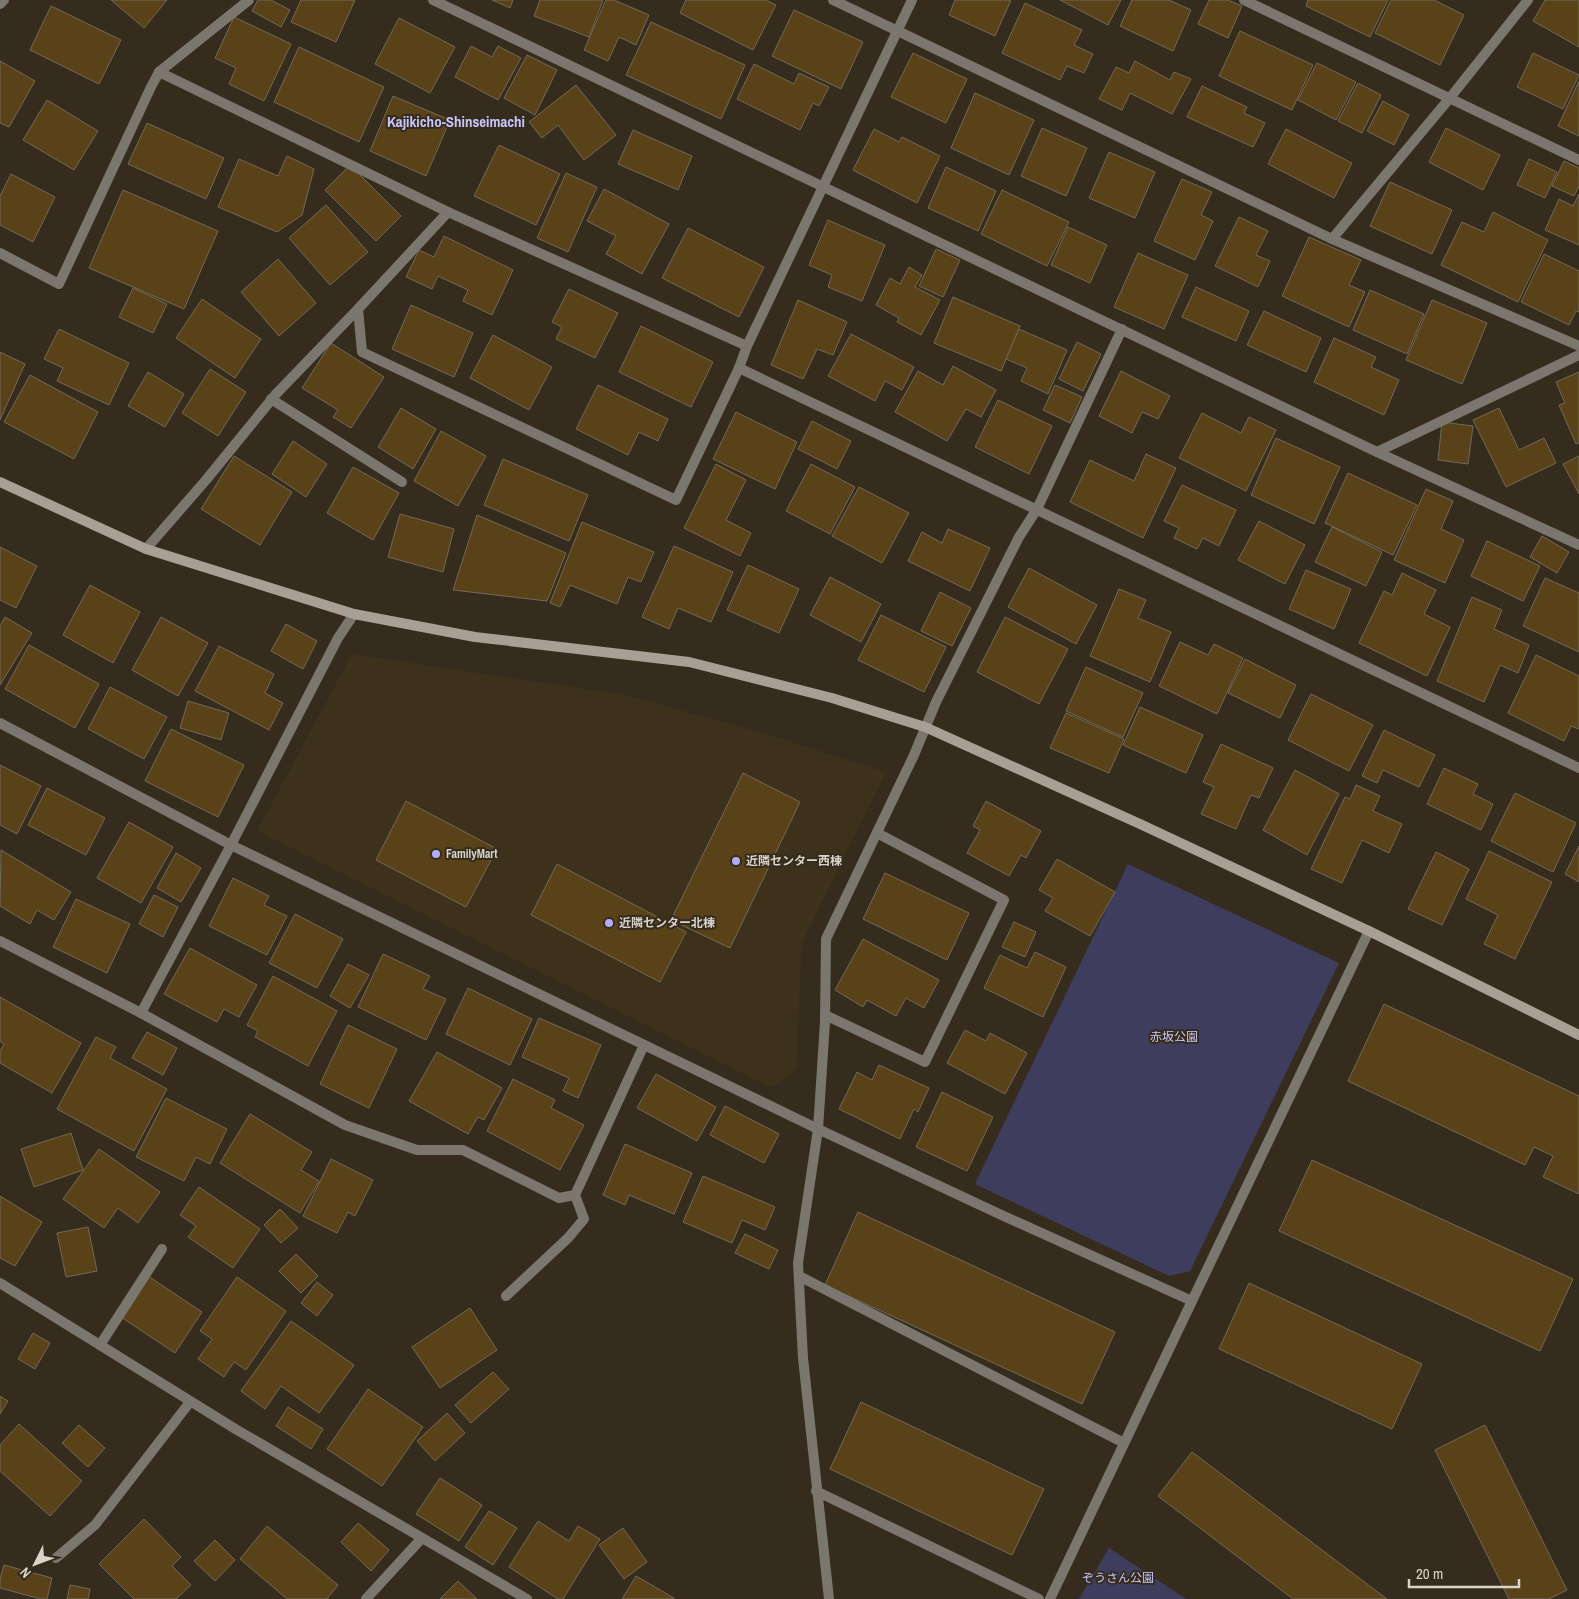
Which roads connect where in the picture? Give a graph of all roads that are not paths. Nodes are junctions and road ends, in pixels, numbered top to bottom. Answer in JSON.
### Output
{"nodes":[{"id":1,"x":4,"y":0,"type":"edge"},
{"id":2,"x":249,"y":0,"type":"edge"},
{"id":3,"x":433,"y":0,"type":"edge"},
{"id":4,"x":833,"y":0,"type":"edge"},
{"id":5,"x":912,"y":0,"type":"edge"},
{"id":6,"x":1244,"y":0,"type":"edge"},
{"id":7,"x":1528,"y":0,"type":"edge"},
{"id":8,"x":0,"y":4,"type":"edge"},
{"id":9,"x":898,"y":30,"type":"junction"},
{"id":10,"x":159,"y":72,"type":"junction"},
{"id":11,"x":1449,"y":99,"type":"junction"},
{"id":12,"x":1579,"y":160,"type":"edge"},
{"id":13,"x":824,"y":187,"type":"junction"},
{"id":14,"x":448,"y":212,"type":"junction"},
{"id":15,"x":1332,"y":239,"type":"junction"},
{"id":16,"x":0,"y":254,"type":"edge"},
{"id":17,"x":358,"y":309,"type":"junction"},
{"id":18,"x":1122,"y":329,"type":"junction"},
{"id":19,"x":747,"y":346,"type":"junction"},
{"id":20,"x":1579,"y":346,"type":"edge"},
{"id":21,"x":1579,"y":355,"type":"edge"},
{"id":22,"x":739,"y":368,"type":"junction"},
{"id":23,"x":271,"y":399,"type":"junction"},
{"id":24,"x":1378,"y":452,"type":"junction"},
{"id":25,"x":0,"y":482,"type":"edge"},
{"id":26,"x":402,"y":482,"type":"dead end"},
{"id":27,"x":1037,"y":509,"type":"junction"},
{"id":28,"x":1579,"y":545,"type":"edge"},
{"id":29,"x":146,"y":549,"type":"junction"},
{"id":30,"x":354,"y":614,"type":"junction"},
{"id":31,"x":0,"y":723,"type":"edge"},
{"id":32,"x":925,"y":727,"type":"junction"},
{"id":33,"x":1579,"y":768,"type":"edge"},
{"id":34,"x":877,"y":833,"type":"junction"},
{"id":35,"x":231,"y":845,"type":"junction"},
{"id":36,"x":1369,"y":931,"type":"junction"},
{"id":37,"x":0,"y":941,"type":"edge"},
{"id":38,"x":141,"y":1013,"type":"junction"},
{"id":39,"x":824,"y":1016,"type":"junction"},
{"id":40,"x":1579,"y":1036,"type":"edge"},
{"id":41,"x":644,"y":1045,"type":"junction"},
{"id":42,"x":818,"y":1129,"type":"junction"},
{"id":43,"x":575,"y":1195,"type":"junction"},
{"id":44,"x":162,"y":1250,"type":"dead end"},
{"id":45,"x":799,"y":1276,"type":"junction"},
{"id":46,"x":0,"y":1283,"type":"edge"},
{"id":47,"x":506,"y":1296,"type":"dead end"},
{"id":48,"x":1192,"y":1301,"type":"junction"},
{"id":49,"x":100,"y":1345,"type":"junction"},
{"id":50,"x":190,"y":1402,"type":"junction"},
{"id":51,"x":1124,"y":1443,"type":"junction"},
{"id":52,"x":816,"y":1491,"type":"junction"},
{"id":53,"x":422,"y":1538,"type":"junction"},
{"id":54,"x":56,"y":1558,"type":"dead end"},
{"id":55,"x":366,"y":1599,"type":"edge"},
{"id":56,"x":526,"y":1599,"type":"edge"},
{"id":57,"x":829,"y":1599,"type":"edge"},
{"id":58,"x":1039,"y":1599,"type":"edge"},
{"id":59,"x":1050,"y":1599,"type":"edge"}],
"edges":[{"from":1,"to":8,"type":"street"},
{"from":2,"to":10,"type":"street"},
{"from":3,"to":13,"type":"street"},
{"from":4,"to":9,"type":"street"},
{"from":5,"to":9,"type":"street"},
{"from":6,"to":11,"type":"street"},
{"from":7,"to":11,"type":"street"},
{"from":9,"to":13,"type":"street"},
{"from":9,"to":15,"type":"street"},
{"from":10,"to":14,"type":"street"},
{"from":10,"to":16,"type":"street"},
{"from":11,"to":12,"type":"street"},
{"from":11,"to":15,"type":"street"},
{"from":13,"to":18,"type":"street"},
{"from":13,"to":19,"type":"street"},
{"from":14,"to":17,"type":"street"},
{"from":14,"to":19,"type":"street"},
{"from":15,"to":20,"type":"street"},
{"from":17,"to":22,"type":"street"},
{"from":17,"to":23,"type":"street"},
{"from":18,"to":24,"type":"street"},
{"from":18,"to":27,"type":"street"},
{"from":19,"to":22,"type":"street"},
{"from":21,"to":24,"type":"street"},
{"from":22,"to":27,"type":"street"},
{"from":23,"to":26,"type":"street"},
{"from":23,"to":29,"type":"street"},
{"from":24,"to":28,"type":"street"},
{"from":25,"to":29,"type":"street"},
{"from":27,"to":32,"type":"street"},
{"from":27,"to":33,"type":"street"},
{"from":29,"to":30,"type":"street"},
{"from":30,"to":32,"type":"street"},
{"from":30,"to":35,"type":"street"},
{"from":31,"to":35,"type":"street"},
{"from":32,"to":34,"type":"street"},
{"from":32,"to":36,"type":"street"},
{"from":34,"to":39,"type":"street"},
{"from":34,"to":39,"type":"street"},
{"from":35,"to":38,"type":"street"},
{"from":35,"to":41,"type":"street"},
{"from":36,"to":40,"type":"street"},
{"from":36,"to":48,"type":"street"},
{"from":37,"to":38,"type":"street"},
{"from":38,"to":43,"type":"street"},
{"from":39,"to":42,"type":"street"},
{"from":41,"to":42,"type":"street"},
{"from":41,"to":43,"type":"street"},
{"from":42,"to":45,"type":"street"},
{"from":42,"to":48,"type":"street"},
{"from":43,"to":47,"type":"street"},
{"from":44,"to":49,"type":"street"},
{"from":45,"to":51,"type":"street"},
{"from":45,"to":52,"type":"street"},
{"from":46,"to":49,"type":"street"},
{"from":48,"to":51,"type":"street"},
{"from":49,"to":50,"type":"street"},
{"from":50,"to":53,"type":"street"},
{"from":50,"to":54,"type":"street"},
{"from":51,"to":59,"type":"street"},
{"from":52,"to":57,"type":"street"},
{"from":52,"to":58,"type":"street"},
{"from":53,"to":55,"type":"street"},
{"from":53,"to":56,"type":"street"}]}
